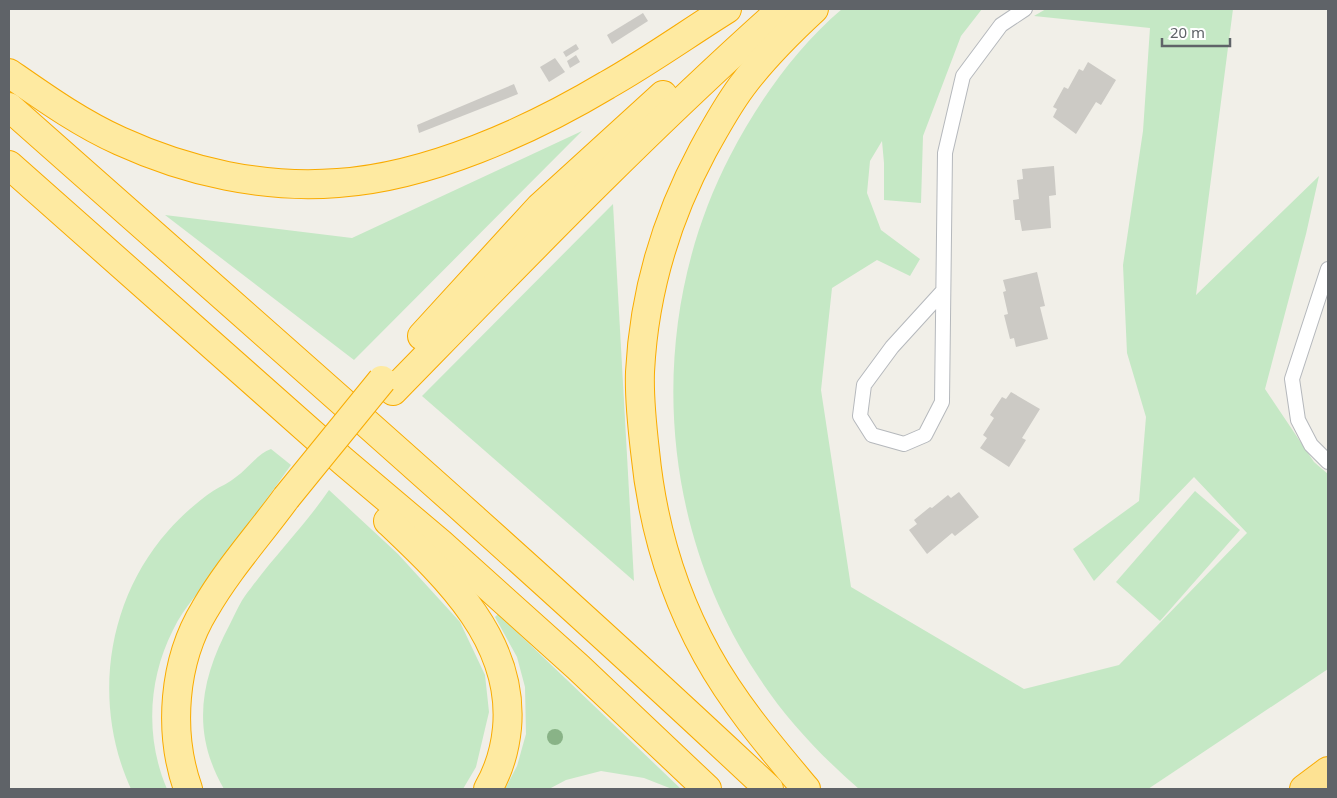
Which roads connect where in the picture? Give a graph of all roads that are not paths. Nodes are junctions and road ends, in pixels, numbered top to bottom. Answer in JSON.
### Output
{"nodes":[{"id":1,"x":727,"y":9,"type":"edge"},
{"id":2,"x":766,"y":9,"type":"edge"},
{"id":3,"x":782,"y":9,"type":"edge"},
{"id":4,"x":814,"y":9,"type":"edge"},
{"id":5,"x":1025,"y":9,"type":"edge"},
{"id":6,"x":9,"y":73,"type":"edge"},
{"id":7,"x":9,"y":107,"type":"edge"},
{"id":8,"x":9,"y":165,"type":"edge"},
{"id":9,"x":9,"y":185,"type":"edge"},
{"id":10,"x":1328,"y":269,"type":"edge"},
{"id":11,"x":944,"y":291,"type":"junction"},
{"id":12,"x":388,"y":385,"type":"junction"},
{"id":13,"x":1328,"y":462,"type":"edge"},
{"id":14,"x":291,"y":502,"type":"junction"},
{"id":15,"x":1328,"y":771,"type":"edge"},
{"id":16,"x":188,"y":789,"type":"edge"},
{"id":17,"x":208,"y":789,"type":"edge"},
{"id":18,"x":488,"y":789,"type":"edge"},
{"id":19,"x":707,"y":789,"type":"edge"},
{"id":20,"x":769,"y":789,"type":"edge"},
{"id":21,"x":806,"y":789,"type":"edge"},
{"id":22,"x":1304,"y":789,"type":"edge"}],
"edges":[{"from":1,"to":6,"type":"highway"},
{"from":2,"to":12,"type":"highway"},
{"from":3,"to":12,"type":"highway"},
{"from":4,"to":21,"type":"highway"},
{"from":5,"to":11,"type":"lane"},
{"from":7,"to":20,"type":"highway"},
{"from":8,"to":19,"type":"highway"},
{"from":9,"to":18,"type":"highway"},
{"from":10,"to":13,"type":"lane"},
{"from":11,"to":11,"type":"lane"},
{"from":12,"to":14,"type":"highway"},
{"from":14,"to":16,"type":"highway"},
{"from":14,"to":17,"type":"highway"},
{"from":15,"to":22,"type":"highway"}]}
